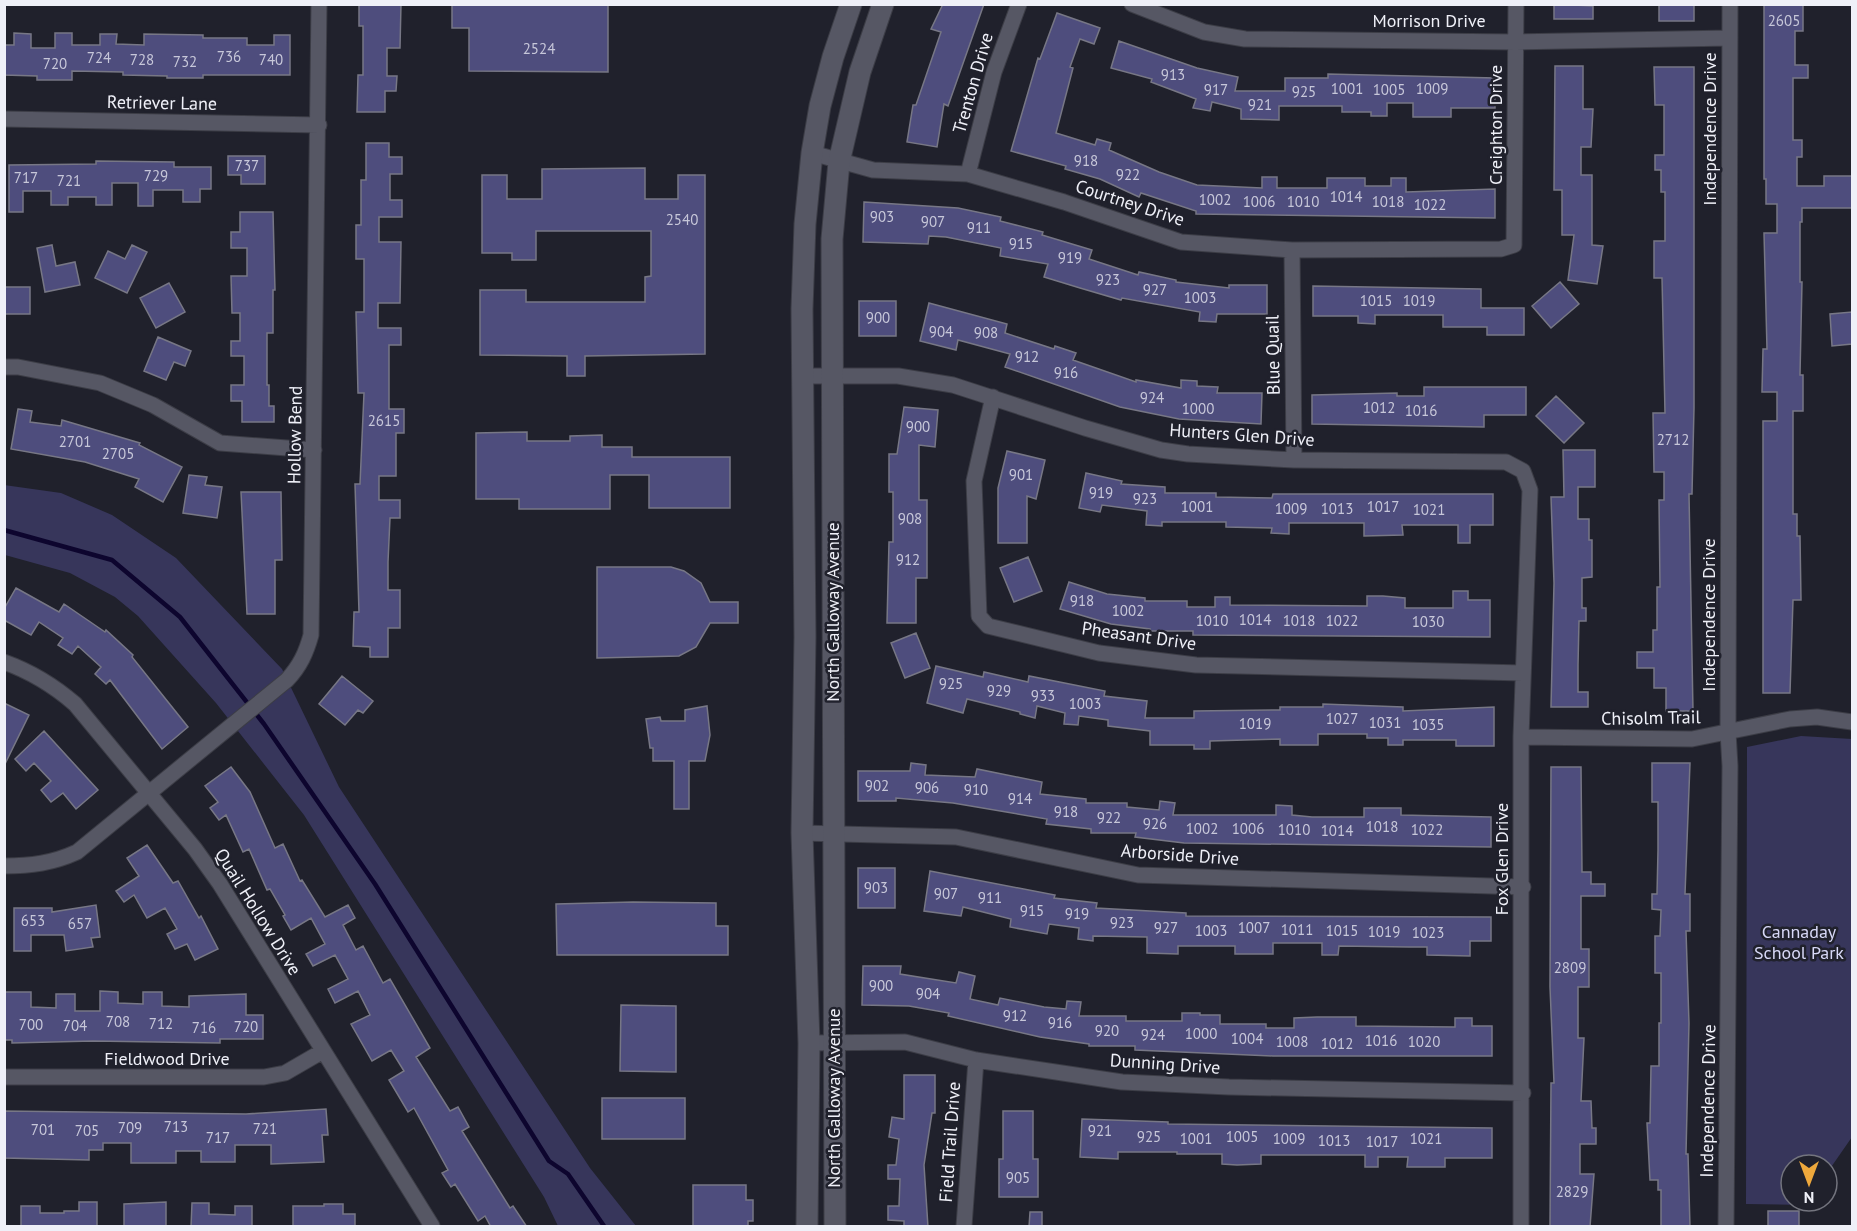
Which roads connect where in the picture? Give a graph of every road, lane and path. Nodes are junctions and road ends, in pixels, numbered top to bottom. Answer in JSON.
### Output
{"nodes":[{"id":1,"x":319,"y":4,"type":"edge"},
{"id":2,"x":851,"y":4,"type":"edge"},
{"id":3,"x":883,"y":4,"type":"edge"},
{"id":4,"x":1019,"y":4,"type":"edge"},
{"id":5,"x":1132,"y":4,"type":"edge"},
{"id":6,"x":1516,"y":4,"type":"edge"},
{"id":7,"x":1730,"y":4,"type":"edge"},
{"id":8,"x":1730,"y":38,"type":"junction"},
{"id":9,"x":1516,"y":42,"type":"junction"},
{"id":10,"x":4,"y":119,"type":"edge"},
{"id":11,"x":319,"y":125,"type":"junction"},
{"id":12,"x":812,"y":153,"type":"junction"},
{"id":13,"x":840,"y":162,"type":"junction"},
{"id":14,"x":968,"y":174,"type":"junction"},
{"id":15,"x":1514,"y":245,"type":"joint"},
{"id":16,"x":1292,"y":250,"type":"junction"},
{"id":17,"x":4,"y":367,"type":"edge"},
{"id":18,"x":832,"y":375,"type":"junction"},
{"id":19,"x":802,"y":376,"type":"junction"},
{"id":20,"x":993,"y":397,"type":"junction"},
{"id":21,"x":314,"y":450,"type":"junction"},
{"id":22,"x":1294,"y":460,"type":"junction"},
{"id":23,"x":1530,"y":490,"type":"joint"},
{"id":24,"x":4,"y":662,"type":"edge"},
{"id":25,"x":1522,"y":673,"type":"junction"},
{"id":26,"x":1852,"y":722,"type":"edge"},
{"id":27,"x":1728,"y":732,"type":"junction"},
{"id":28,"x":1521,"y":737,"type":"junction"},
{"id":29,"x":149,"y":794,"type":"junction"},
{"id":30,"x":802,"y":833,"type":"junction"},
{"id":31,"x":833,"y":833,"type":"junction"},
{"id":32,"x":4,"y":866,"type":"edge"},
{"id":33,"x":1522,"y":887,"type":"junction"},
{"id":34,"x":834,"y":1042,"type":"junction"},
{"id":35,"x":809,"y":1044,"type":"junction"},
{"id":36,"x":323,"y":1051,"type":"junction"},
{"id":37,"x":976,"y":1060,"type":"junction"},
{"id":38,"x":4,"y":1077,"type":"edge"},
{"id":39,"x":1522,"y":1093,"type":"junction"},
{"id":40,"x":432,"y":1227,"type":"edge"},
{"id":41,"x":807,"y":1227,"type":"edge"},
{"id":42,"x":835,"y":1227,"type":"edge"},
{"id":43,"x":964,"y":1227,"type":"edge"},
{"id":44,"x":1521,"y":1227,"type":"edge"},
{"id":45,"x":1726,"y":1227,"type":"edge"}],
"edges":[{"from":1,"to":11,"type":"street","name":"Hollow Bend"},
{"from":2,"to":12,"type":"main road","name":"North Galloway Avenue"},
{"from":3,"to":13,"type":"main road","name":"North Galloway Avenue"},
{"from":4,"to":14,"type":"street","name":"Trenton Drive"},
{"from":5,"to":9,"type":"street","name":"Morrison Drive"},
{"from":6,"to":9,"type":"street","name":"Creighton Drive"},
{"from":7,"to":8,"type":"street","name":"Independence Drive"},
{"from":8,"to":9,"type":"street","name":"Morrison Drive"},
{"from":8,"to":27,"type":"street","name":"Independence Drive"},
{"from":9,"to":15,"type":"street","name":"Creighton Drive"},
{"from":10,"to":11,"type":"street","name":"Retriever Lane"},
{"from":11,"to":21,"type":"street","name":"Hollow Bend"},
{"from":12,"to":13,"type":"street","name":"Courtney Drive"},
{"from":12,"to":19,"type":"main road","name":"North Galloway Avenue"},
{"from":13,"to":14,"type":"street","name":"Courtney Drive"},
{"from":13,"to":18,"type":"main road","name":"North Galloway Avenue"},
{"from":14,"to":16,"type":"street","name":"Courtney Drive"},
{"from":15,"to":16,"type":"street","name":"Courtney Drive"},
{"from":16,"to":22,"type":"street","name":"Blue Quail"},
{"from":17,"to":21,"type":"street"},
{"from":18,"to":19,"type":"street","name":"Hunters Glen Drive"},
{"from":18,"to":20,"type":"street","name":"Hunters Glen Drive"},
{"from":18,"to":31,"type":"main road","name":"North Galloway Avenue"},
{"from":19,"to":30,"type":"main road","name":"North Galloway Avenue"},
{"from":20,"to":22,"type":"street","name":"Hunters Glen Drive"},
{"from":20,"to":25,"type":"street","name":"Pheasant Drive"},
{"from":21,"to":29,"type":"street","name":"Hollow Bend"},
{"from":22,"to":23,"type":"street","name":"Hunters Glen Drive"},
{"from":23,"to":25,"type":"street","name":"Fox Glen Drive"},
{"from":24,"to":29,"type":"street","name":"Quail Hollow Drive"},
{"from":25,"to":28,"type":"street","name":"Fox Glen Drive"},
{"from":26,"to":27,"type":"street","name":"Chisolm Trail"},
{"from":27,"to":28,"type":"street","name":"Chisolm Trail"},
{"from":27,"to":45,"type":"street","name":"Independence Drive"},
{"from":28,"to":33,"type":"street","name":"Fox Glen Drive"},
{"from":29,"to":32,"type":"street","name":"Hollow Bend"},
{"from":29,"to":36,"type":"street","name":"Quail Hollow Drive"},
{"from":30,"to":31,"type":"street","name":"Arborside Drive"},
{"from":30,"to":35,"type":"main road","name":"North Galloway Avenue"},
{"from":31,"to":33,"type":"street","name":"Arborside Drive"},
{"from":31,"to":34,"type":"main road","name":"North Galloway Avenue"},
{"from":33,"to":39,"type":"street","name":"Fox Glen Drive"},
{"from":34,"to":35,"type":"street","name":"Dunning Drive"},
{"from":34,"to":37,"type":"street","name":"Dunning Drive"},
{"from":34,"to":42,"type":"main road","name":"North Galloway Avenue"},
{"from":35,"to":41,"type":"main road","name":"North Galloway Avenue"},
{"from":36,"to":38,"type":"street","name":"Fieldwood Drive"},
{"from":36,"to":40,"type":"street","name":"Quail Hollow Drive"},
{"from":37,"to":39,"type":"street","name":"Dunning Drive"},
{"from":37,"to":43,"type":"street","name":"Field Trail Drive"},
{"from":39,"to":44,"type":"street","name":"Fox Glen Drive"}]}
